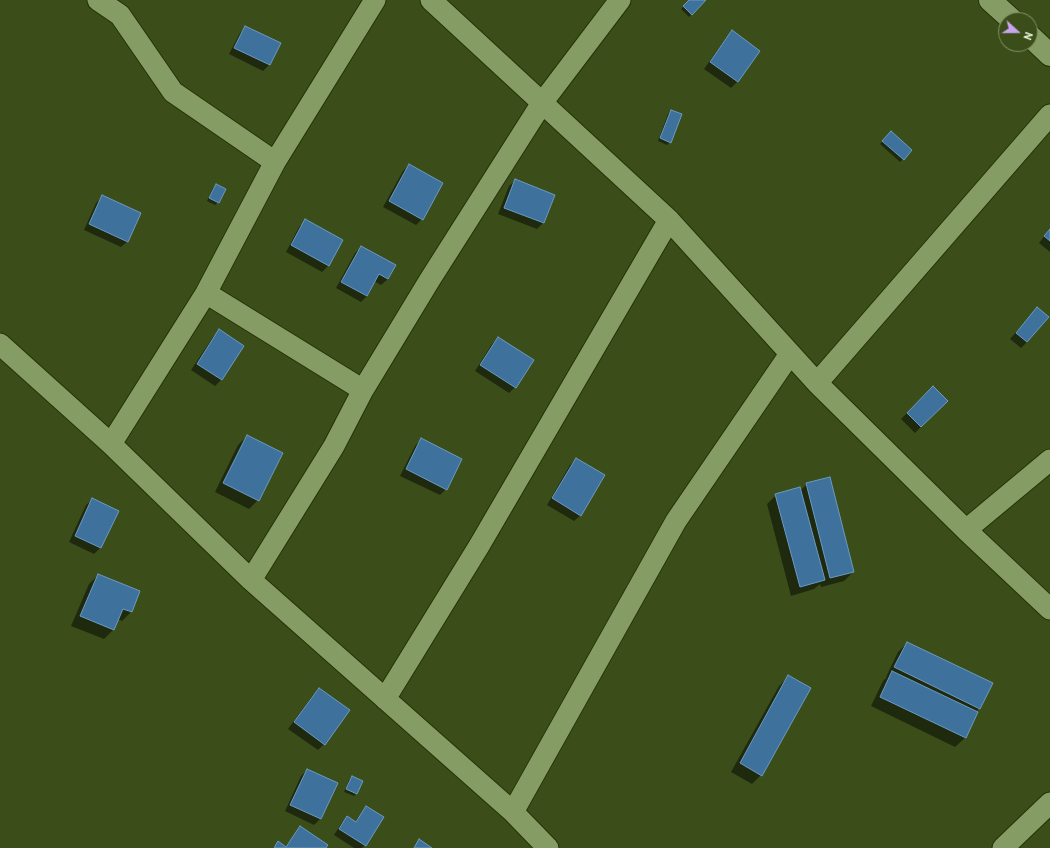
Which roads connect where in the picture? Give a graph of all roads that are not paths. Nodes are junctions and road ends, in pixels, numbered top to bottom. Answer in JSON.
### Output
{"nodes":[{"id":1,"x":98,"y":0,"type":"edge"},
{"id":2,"x":375,"y":0,"type":"edge"},
{"id":3,"x":431,"y":0,"type":"edge"},
{"id":4,"x":620,"y":0,"type":"edge"},
{"id":5,"x":990,"y":0,"type":"edge"},
{"id":6,"x":1003,"y":12,"type":"edge"},
{"id":7,"x":1038,"y":44,"type":"edge"},
{"id":8,"x":1050,"y":55,"type":"edge"},
{"id":9,"x":542,"y":103,"type":"junction"},
{"id":10,"x":1050,"y":115,"type":"edge"},
{"id":11,"x":275,"y":162,"type":"junction"},
{"id":12,"x":669,"y":220,"type":"junction"},
{"id":13,"x":206,"y":293,"type":"junction"},
{"id":14,"x":0,"y":344,"type":"edge"},
{"id":15,"x":790,"y":354,"type":"junction"},
{"id":16,"x":817,"y":383,"type":"junction"},
{"id":17,"x":363,"y":390,"type":"junction"},
{"id":18,"x":110,"y":444,"type":"junction"},
{"id":19,"x":1050,"y":460,"type":"edge"},
{"id":20,"x":966,"y":530,"type":"junction"},
{"id":21,"x":251,"y":580,"type":"junction"},
{"id":22,"x":1050,"y":609,"type":"edge"},
{"id":23,"x":385,"y":698,"type":"junction"},
{"id":24,"x":1050,"y":803,"type":"edge"},
{"id":25,"x":513,"y":812,"type":"junction"},
{"id":26,"x":548,"y":848,"type":"edge"},
{"id":27,"x":1003,"y":848,"type":"edge"}],
"edges":[{"from":1,"to":11,"type":"street"},
{"from":2,"to":11,"type":"street"},
{"from":3,"to":9,"type":"street"},
{"from":4,"to":9,"type":"street"},
{"from":5,"to":6,"type":"street"},
{"from":7,"to":8,"type":"street"},
{"from":9,"to":12,"type":"street"},
{"from":9,"to":17,"type":"street"},
{"from":10,"to":16,"type":"street"},
{"from":11,"to":13,"type":"street"},
{"from":12,"to":15,"type":"street"},
{"from":12,"to":23,"type":"street"},
{"from":13,"to":17,"type":"street"},
{"from":13,"to":18,"type":"street"},
{"from":14,"to":18,"type":"street"},
{"from":15,"to":16,"type":"street"},
{"from":15,"to":25,"type":"street"},
{"from":16,"to":20,"type":"street"},
{"from":17,"to":21,"type":"street"},
{"from":18,"to":21,"type":"street"},
{"from":19,"to":20,"type":"street"},
{"from":20,"to":22,"type":"street"},
{"from":21,"to":23,"type":"street"},
{"from":23,"to":25,"type":"street"},
{"from":24,"to":27,"type":"street"},
{"from":25,"to":26,"type":"street"}]}
